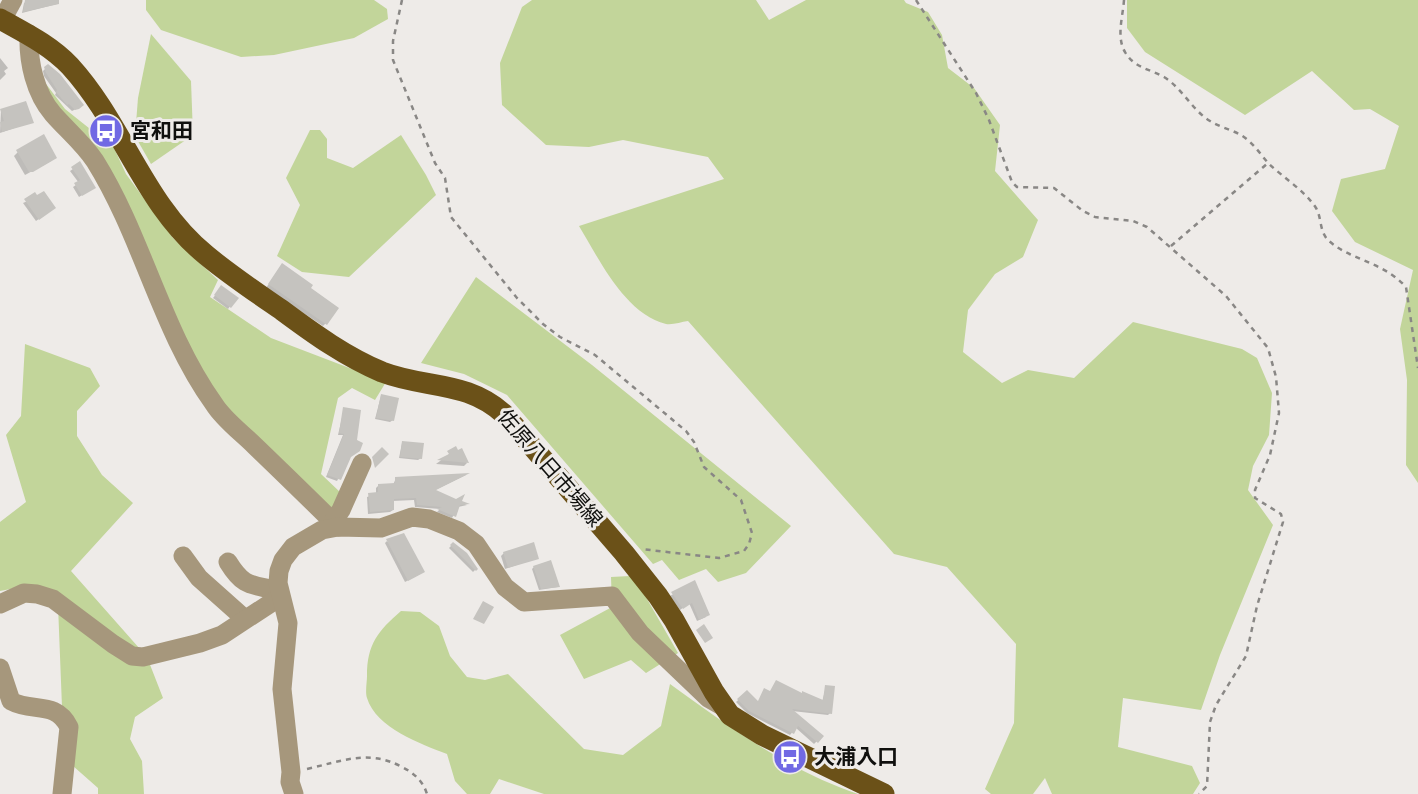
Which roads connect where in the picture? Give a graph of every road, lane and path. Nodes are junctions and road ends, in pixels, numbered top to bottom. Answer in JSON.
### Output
{"nodes":[{"id":1,"x":13,"y":0,"type":"edge"},
{"id":2,"x":401,"y":0,"type":"edge"},
{"id":3,"x":916,"y":0,"type":"edge"},
{"id":4,"x":1124,"y":0,"type":"edge"},
{"id":5,"x":2,"y":25,"type":"edge"},
{"id":6,"x":29,"y":34,"type":"junction"},
{"id":7,"x":1268,"y":163,"type":"junction"},
{"id":8,"x":1171,"y":246,"type":"junction"},
{"id":9,"x":1418,"y":368,"type":"edge"},
{"id":10,"x":362,"y":463,"type":"dead end"},
{"id":11,"x":335,"y":525,"type":"junction"},
{"id":12,"x":624,"y":552,"type":"junction"},
{"id":13,"x":183,"y":556,"type":"dead end"},
{"id":14,"x":228,"y":562,"type":"dead end"},
{"id":15,"x":280,"y":594,"type":"junction"},
{"id":16,"x":0,"y":604,"type":"edge"},
{"id":17,"x":245,"y":619,"type":"junction"},
{"id":18,"x":0,"y":668,"type":"edge"},
{"id":19,"x":4,"y":696,"type":"edge"},
{"id":20,"x":723,"y":706,"type":"junction"},
{"id":21,"x":287,"y":785,"type":"edge"},
{"id":22,"x":62,"y":794,"type":"edge"},
{"id":23,"x":427,"y":794,"type":"edge"},
{"id":24,"x":884,"y":794,"type":"edge"},
{"id":25,"x":1199,"y":794,"type":"edge"}],
"edges":[{"from":1,"to":5,"type":"street"},
{"from":2,"to":12,"type":"path"},
{"from":3,"to":8,"type":"path"},
{"from":4,"to":7,"type":"path"},
{"from":5,"to":6,"type":"main road","name":"佐原八日市場線"},
{"from":6,"to":11,"type":"street"},
{"from":6,"to":12,"type":"main road","name":"佐原八日市場線"},
{"from":7,"to":8,"type":"path"},
{"from":7,"to":9,"type":"path"},
{"from":8,"to":25,"type":"path"},
{"from":10,"to":11,"type":"street"},
{"from":11,"to":15,"type":"street"},
{"from":11,"to":20,"type":"street"},
{"from":12,"to":20,"type":"main road","name":"佐原八日市場線"},
{"from":13,"to":17,"type":"street"},
{"from":14,"to":15,"type":"street"},
{"from":15,"to":17,"type":"street"},
{"from":15,"to":21,"type":"street"},
{"from":16,"to":17,"type":"street"},
{"from":18,"to":19,"type":"street"},
{"from":19,"to":22,"type":"street"},
{"from":20,"to":24,"type":"main road","name":"佐原八日市場線"},
{"from":21,"to":23,"type":"path"}]}
